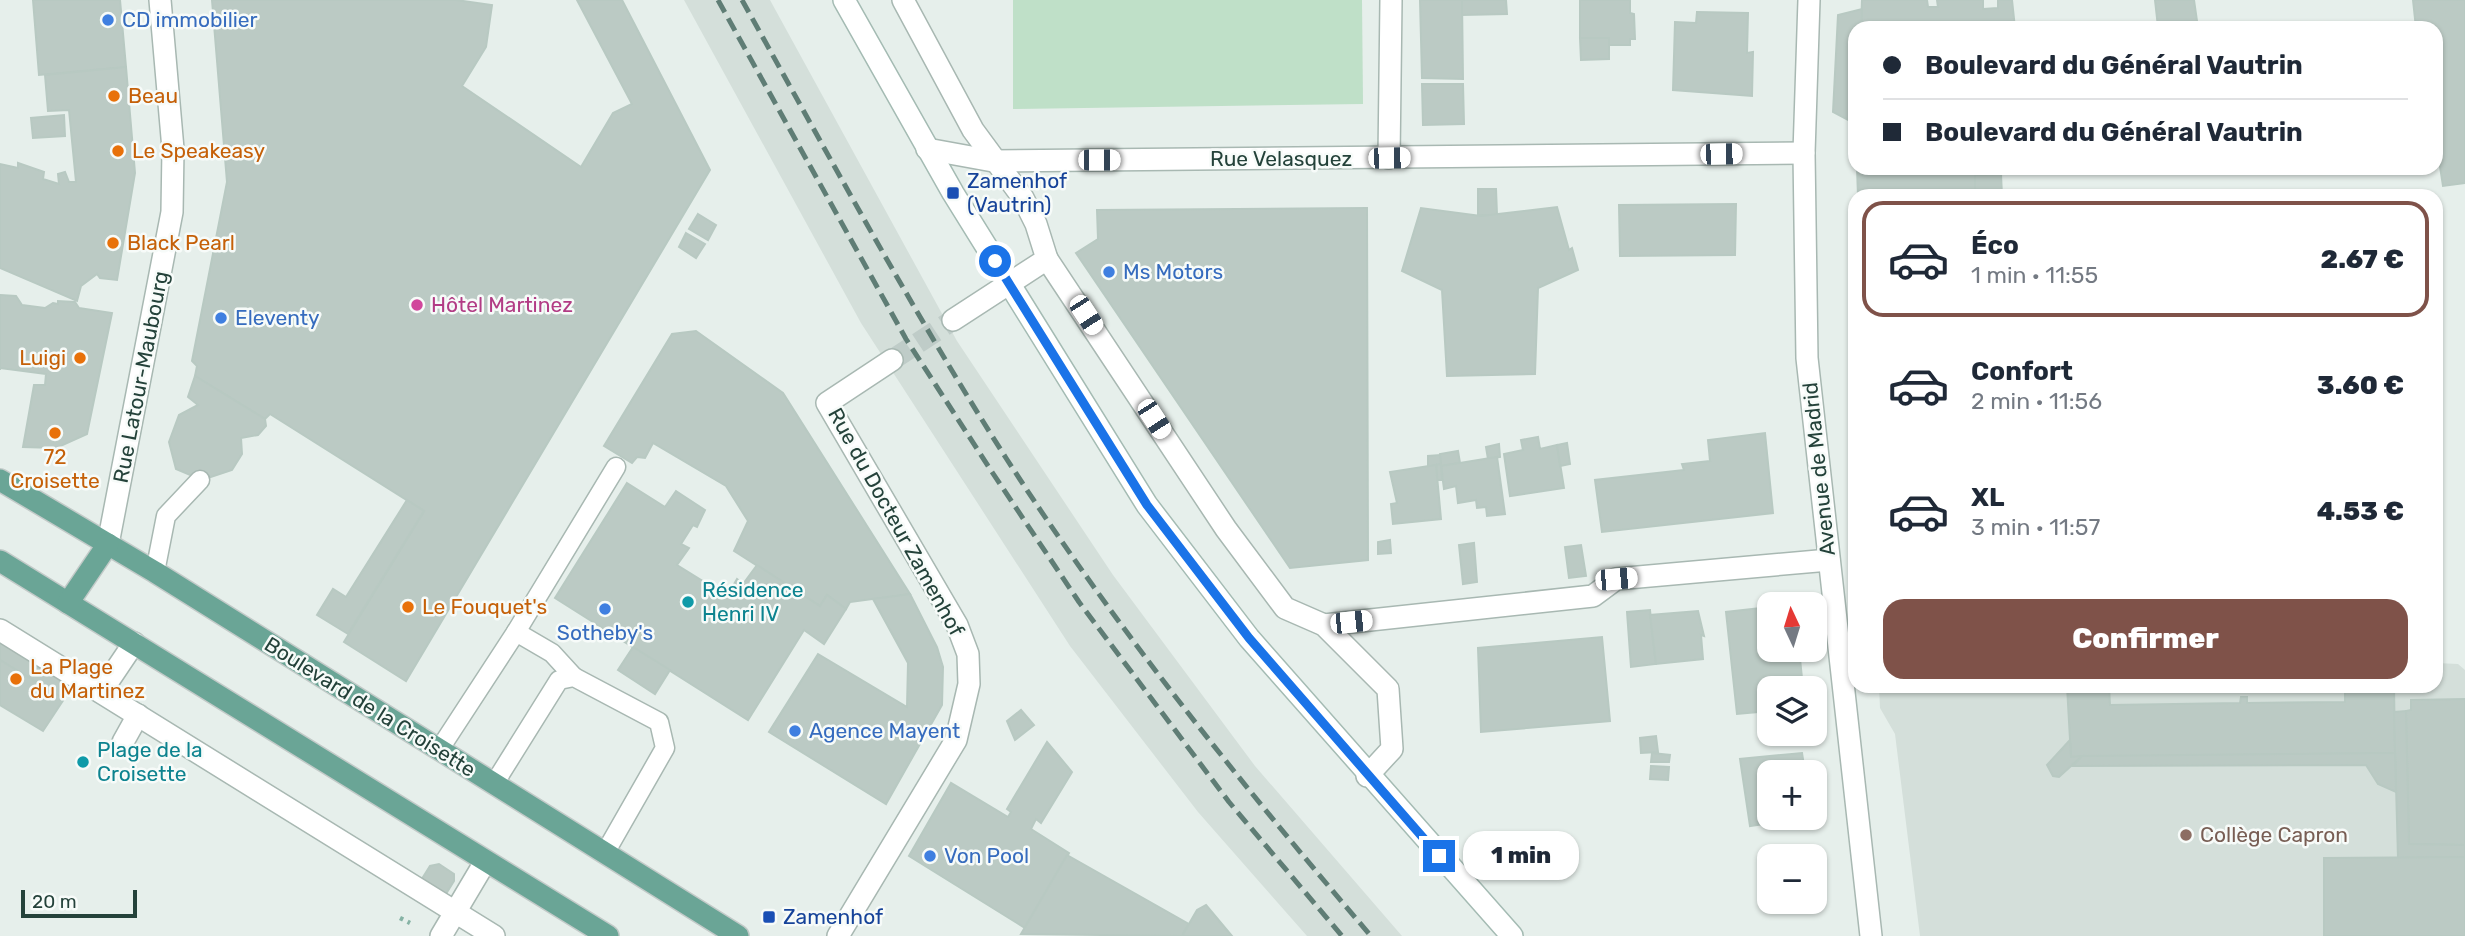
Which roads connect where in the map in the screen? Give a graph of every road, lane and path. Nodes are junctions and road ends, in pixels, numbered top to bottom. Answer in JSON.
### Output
{"nodes":[{"id":1,"x":160,"y":0,"type":"edge"},
{"id":2,"x":844,"y":0,"type":"edge"},
{"id":3,"x":903,"y":0,"type":"edge"},
{"id":4,"x":1391,"y":0,"type":"edge"},
{"id":5,"x":1809,"y":0,"type":"edge"},
{"id":6,"x":928,"y":149,"type":"junction"},
{"id":7,"x":1804,"y":153,"type":"junction"},
{"id":8,"x":1389,"y":158,"type":"junction"},
{"id":9,"x":993,"y":161,"type":"junction"},
{"id":10,"x":1047,"y":259,"type":"junction"},
{"id":11,"x":1009,"y":284,"type":"junction"},
{"id":12,"x":953,"y":320,"type":"tunnel mouth"},
{"id":13,"x":892,"y":360,"type":"tunnel mouth"},
{"id":14,"x":616,"y":467,"type":"dead end"},
{"id":15,"x":0,"y":480,"type":"edge"},
{"id":16,"x":200,"y":480,"type":"dead end"},
{"id":17,"x":108,"y":544,"type":"junction"},
{"id":18,"x":1829,"y":560,"type":"junction"},
{"id":19,"x":0,"y":561,"type":"edge"},
{"id":20,"x":155,"y":572,"type":"junction"},
{"id":21,"x":68,"y":603,"type":"junction"},
{"id":22,"x":1324,"y":625,"type":"junction"},
{"id":23,"x":0,"y":630,"type":"edge"},
{"id":24,"x":516,"y":632,"type":"junction"},
{"id":25,"x":134,"y":643,"type":"junction"},
{"id":26,"x":574,"y":677,"type":"junction"},
{"id":27,"x":101,"y":692,"type":"junction"},
{"id":28,"x":138,"y":715,"type":"junction"},
{"id":29,"x":123,"y":742,"type":"dead end"},
{"id":30,"x":439,"y":750,"type":"junction"},
{"id":31,"x":1367,"y":776,"type":"junction"},
{"id":32,"x":494,"y":784,"type":"junction"},
{"id":33,"x":605,"y":853,"type":"junction"},
{"id":34,"x":485,"y":862,"type":"junction"},
{"id":35,"x":455,"y":912,"type":"junction"},
{"id":36,"x":441,"y":936,"type":"edge"},
{"id":37,"x":494,"y":936,"type":"edge"},
{"id":38,"x":608,"y":936,"type":"edge"},
{"id":39,"x":738,"y":936,"type":"edge"},
{"id":40,"x":838,"y":936,"type":"edge"},
{"id":41,"x":1511,"y":936,"type":"edge"},
{"id":42,"x":1871,"y":936,"type":"edge"}],
"edges":[{"from":1,"to":17,"type":"street","name":"Rue Latour-Maubourg"},
{"from":2,"to":6,"type":"street"},
{"from":3,"to":9,"type":"street"},
{"from":4,"to":8,"type":"street"},
{"from":5,"to":7,"type":"street","name":"Avenue de Madrid"},
{"from":6,"to":9,"type":"street","name":"Rue Velasquez"},
{"from":6,"to":11,"type":"street"},
{"from":7,"to":8,"type":"street","name":"Rue Velasquez"},
{"from":7,"to":18,"type":"street","name":"Avenue de Madrid"},
{"from":8,"to":9,"type":"street","name":"Rue Velasquez"},
{"from":9,"to":10,"type":"street"},
{"from":10,"to":11,"type":"street"},
{"from":10,"to":22,"type":"street"},
{"from":11,"to":12,"type":"street"},
{"from":11,"to":31,"type":"street"},
{"from":13,"to":40,"type":"street","name":"Rue du Docteur Zamenhof"},
{"from":14,"to":24,"type":"lane"},
{"from":15,"to":17,"type":"main road","name":"Boulevard de la Croisette"},
{"from":16,"to":20,"type":"lane"},
{"from":17,"to":20,"type":"main road","name":"Boulevard de la Croisette"},
{"from":17,"to":21,"type":"main road"},
{"from":18,"to":22,"type":"street"},
{"from":18,"to":42,"type":"street","name":"Avenue de Madrid"},
{"from":19,"to":21,"type":"main road"},
{"from":20,"to":30,"type":"main road","name":"Boulevard de la Croisette"},
{"from":21,"to":25,"type":"main road"},
{"from":22,"to":31,"type":"street"},
{"from":23,"to":27,"type":"street"},
{"from":24,"to":26,"type":"lane"},
{"from":24,"to":30,"type":"lane"},
{"from":25,"to":27,"type":"street"},
{"from":25,"to":34,"type":"main road"},
{"from":26,"to":32,"type":"lane"},
{"from":26,"to":33,"type":"lane"},
{"from":27,"to":28,"type":"street"},
{"from":28,"to":29,"type":"street"},
{"from":28,"to":35,"type":"street"},
{"from":30,"to":32,"type":"main road","name":"Boulevard de la Croisette"},
{"from":31,"to":41,"type":"street"},
{"from":32,"to":33,"type":"main road","name":"Boulevard de la Croisette"},
{"from":33,"to":39,"type":"main road","name":"Boulevard de la Croisette"},
{"from":34,"to":35,"type":"street"},
{"from":34,"to":38,"type":"main road"},
{"from":35,"to":36,"type":"street"},
{"from":35,"to":37,"type":"street"}]}
